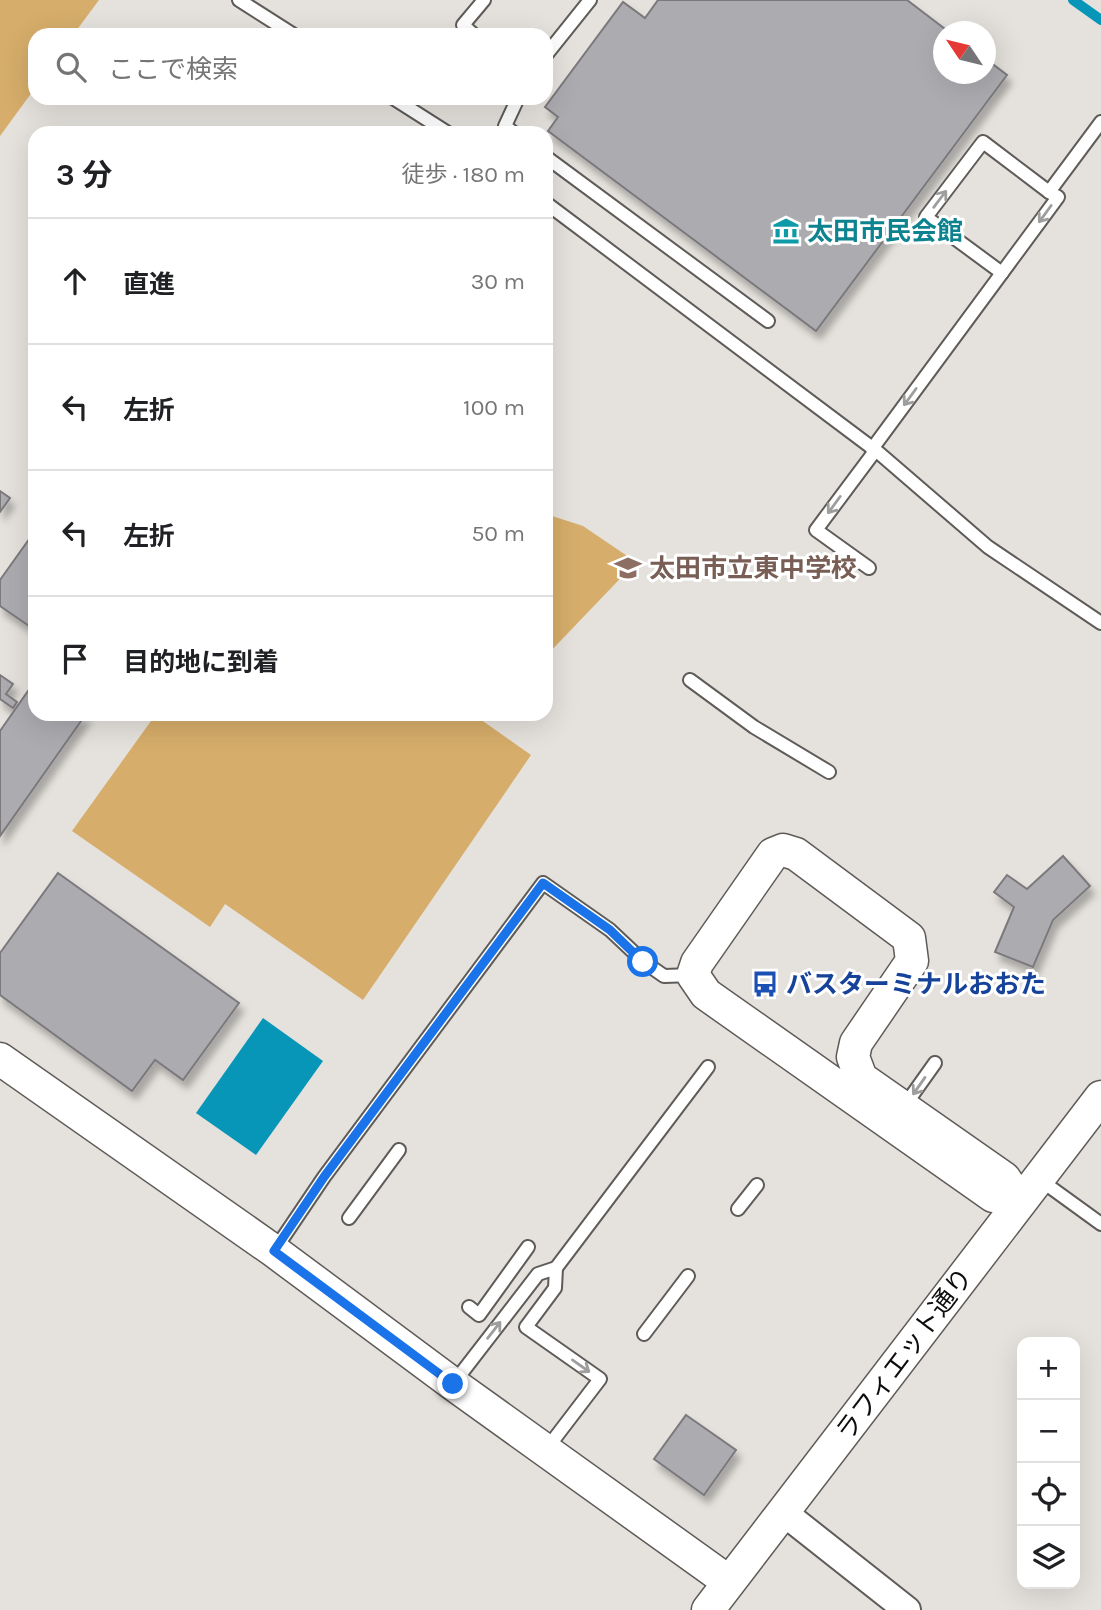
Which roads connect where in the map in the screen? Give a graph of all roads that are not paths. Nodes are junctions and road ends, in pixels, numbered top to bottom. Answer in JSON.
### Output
{"nodes":[{"id":1,"x":239,"y":0,"type":"edge"},
{"id":2,"x":484,"y":0,"type":"edge"},
{"id":3,"x":590,"y":0,"type":"edge"},
{"id":4,"x":283,"y":28,"type":"edge"},
{"id":5,"x":466,"y":28,"type":"edge"},
{"id":6,"x":553,"y":46,"type":"edge"},
{"id":7,"x":404,"y":105,"type":"edge"},
{"id":8,"x":515,"y":105,"type":"edge"},
{"id":9,"x":1101,"y":122,"type":"edge"},
{"id":10,"x":438,"y":126,"type":"edge"},
{"id":11,"x":505,"y":126,"type":"edge"},
{"id":12,"x":553,"y":162,"type":"edge"},
{"id":13,"x":1049,"y":192,"type":"junction"},
{"id":14,"x":553,"y":207,"type":"edge"},
{"id":15,"x":1002,"y":273,"type":"junction"},
{"id":16,"x":768,"y":321,"type":"dead end"},
{"id":17,"x":873,"y":450,"type":"junction"},
{"id":18,"x":869,"y":568,"type":"dead end"},
{"id":19,"x":1101,"y":623,"type":"edge"},
{"id":20,"x":691,"y":680,"type":"dead end"},
{"id":21,"x":829,"y":772,"type":"dead end"},
{"id":22,"x":693,"y":975,"type":"junction"},
{"id":23,"x":0,"y":1059,"type":"edge"},
{"id":24,"x":935,"y":1063,"type":"dead end"},
{"id":25,"x":708,"y":1067,"type":"dead end"},
{"id":26,"x":1101,"y":1097,"type":"edge"},
{"id":27,"x":903,"y":1108,"type":"junction"},
{"id":28,"x":399,"y":1150,"type":"dead end"},
{"id":29,"x":757,"y":1185,"type":"dead end"},
{"id":30,"x":1029,"y":1190,"type":"junction"},
{"id":31,"x":738,"y":1209,"type":"dead end"},
{"id":32,"x":349,"y":1218,"type":"dead end"},
{"id":33,"x":1101,"y":1224,"type":"edge"},
{"id":34,"x":528,"y":1247,"type":"dead end"},
{"id":35,"x":274,"y":1251,"type":"junction"},
{"id":36,"x":556,"y":1268,"type":"junction"},
{"id":37,"x":688,"y":1276,"type":"dead end"},
{"id":38,"x":469,"y":1307,"type":"dead end"},
{"id":39,"x":644,"y":1334,"type":"dead end"},
{"id":40,"x":453,"y":1384,"type":"junction"},
{"id":41,"x":545,"y":1451,"type":"junction"},
{"id":42,"x":783,"y":1512,"type":"junction"},
{"id":43,"x":729,"y":1582,"type":"junction"},
{"id":44,"x":708,"y":1610,"type":"edge"},
{"id":45,"x":907,"y":1610,"type":"edge"}],
"edges":[{"from":1,"to":4,"type":"lane"},
{"from":2,"to":5,"type":"lane"},
{"from":3,"to":6,"type":"lane"},
{"from":7,"to":10,"type":"lane"},
{"from":8,"to":11,"type":"lane"},
{"from":9,"to":13,"type":"lane"},
{"from":12,"to":16,"type":"lane"},
{"from":13,"to":15,"type":"lane","one_way":true},
{"from":15,"to":13,"type":"lane","one_way":true},
{"from":14,"to":17,"type":"lane"},
{"from":15,"to":17,"type":"lane","one_way":true},
{"from":17,"to":18,"type":"lane","one_way":true},
{"from":17,"to":19,"type":"lane"},
{"from":20,"to":21,"type":"lane"},
{"from":22,"to":27,"type":"street"},
{"from":22,"to":30,"type":"street"},
{"from":22,"to":35,"type":"lane"},
{"from":23,"to":35,"type":"street"},
{"from":24,"to":27,"type":"lane","one_way":true},
{"from":25,"to":36,"type":"lane"},
{"from":26,"to":30,"type":"street","name":"ラフィエット通り"},
{"from":27,"to":30,"type":"street"},
{"from":28,"to":32,"type":"lane"},
{"from":29,"to":31,"type":"lane"},
{"from":30,"to":33,"type":"lane"},
{"from":30,"to":42,"type":"street","name":"ラフィエット通り"},
{"from":34,"to":38,"type":"lane"},
{"from":35,"to":40,"type":"street"},
{"from":40,"to":36,"type":"lane","one_way":true},
{"from":36,"to":41,"type":"lane","one_way":true},
{"from":37,"to":39,"type":"lane"},
{"from":40,"to":41,"type":"street"},
{"from":41,"to":43,"type":"street"},
{"from":42,"to":43,"type":"street","name":"ラフィエット通り"},
{"from":42,"to":45,"type":"street"},
{"from":43,"to":44,"type":"street","name":"ラフィエット通り"}]}
